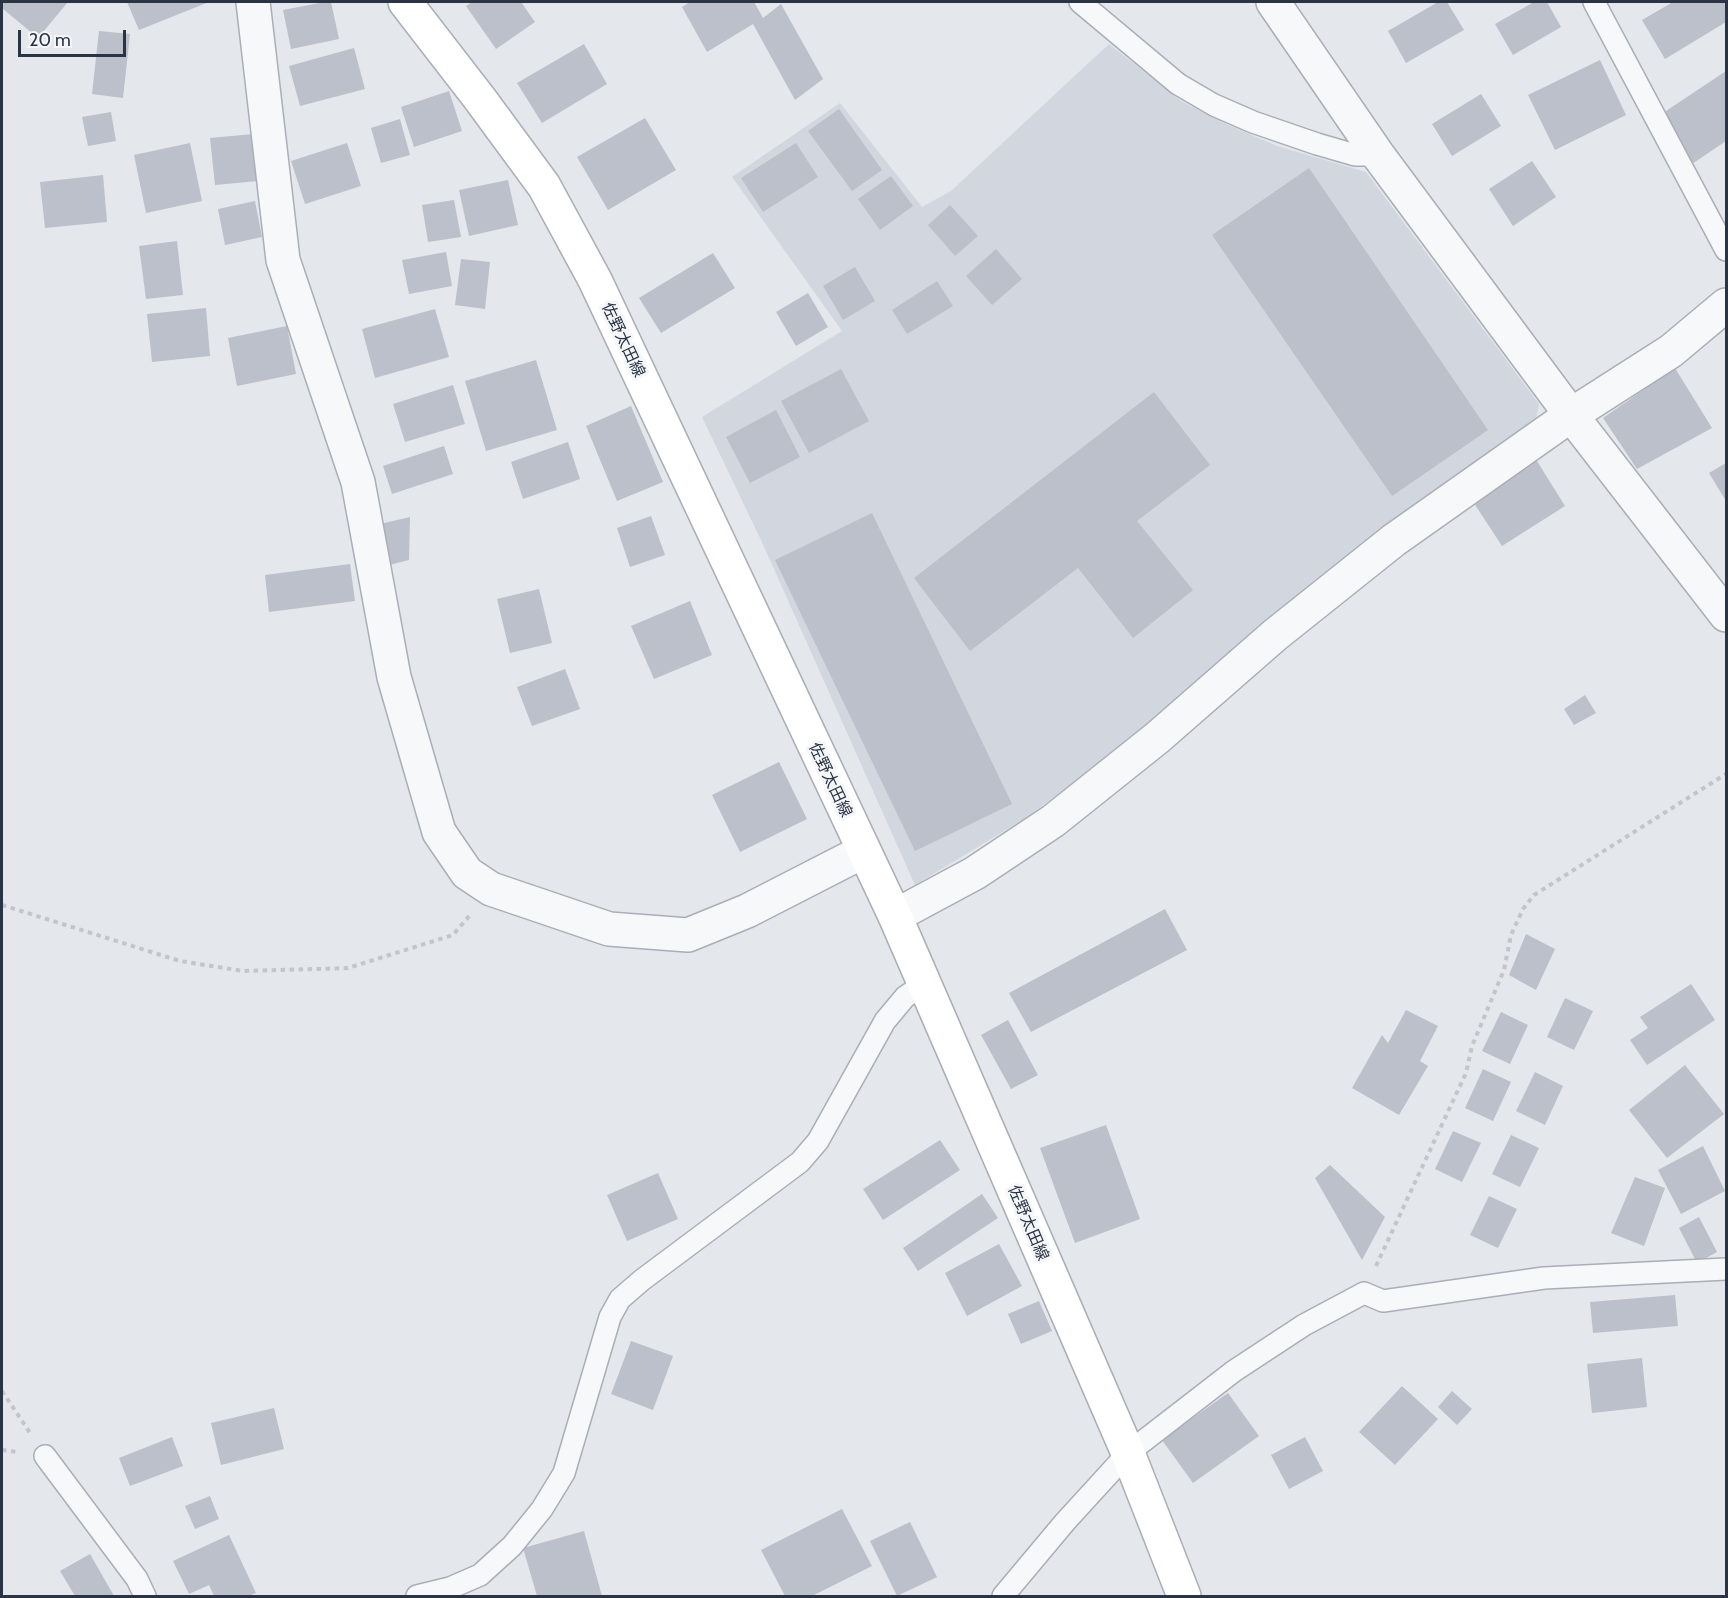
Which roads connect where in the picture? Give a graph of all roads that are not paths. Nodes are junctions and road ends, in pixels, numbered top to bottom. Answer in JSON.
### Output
{"nodes":[{"id":1,"x":253,"y":2,"type":"edge"},
{"id":2,"x":405,"y":2,"type":"edge"},
{"id":3,"x":1080,"y":2,"type":"edge"},
{"id":4,"x":1273,"y":2,"type":"edge"},
{"id":5,"x":1594,"y":2,"type":"edge"},
{"id":6,"x":1378,"y":154,"type":"junction"},
{"id":7,"x":1726,"y":250,"type":"edge"},
{"id":8,"x":1726,"y":305,"type":"edge"},
{"id":9,"x":1571,"y":415,"type":"junction"},
{"id":10,"x":1726,"y":615,"type":"edge"},
{"id":11,"x":864,"y":850,"type":"junction"},
{"id":12,"x":895,"y":916,"type":"junction"},
{"id":13,"x":924,"y":984,"type":"junction"},
{"id":14,"x":1726,"y":1269,"type":"edge"},
{"id":15,"x":1128,"y":1453,"type":"junction"},
{"id":16,"x":45,"y":1456,"type":"road end"},
{"id":17,"x":145,"y":1596,"type":"edge"},
{"id":18,"x":417,"y":1596,"type":"edge"},
{"id":19,"x":1003,"y":1596,"type":"edge"},
{"id":20,"x":1184,"y":1596,"type":"edge"}],
"edges":[{"from":1,"to":11,"type":"street"},
{"from":2,"to":11,"type":"main road","name":"佐野太田線"},
{"from":3,"to":6,"type":"lane"},
{"from":4,"to":6,"type":"street"},
{"from":5,"to":7,"type":"lane"},
{"from":6,"to":9,"type":"street"},
{"from":8,"to":9,"type":"street"},
{"from":9,"to":10,"type":"street"},
{"from":9,"to":12,"type":"street"},
{"from":11,"to":12,"type":"main road","name":"佐野太田線"},
{"from":12,"to":13,"type":"main road","name":"佐野太田線"},
{"from":13,"to":15,"type":"main road","name":"佐野太田線"},
{"from":13,"to":18,"type":"lane"},
{"from":14,"to":15,"type":"lane"},
{"from":15,"to":19,"type":"lane"},
{"from":15,"to":20,"type":"main road","name":"佐野太田線"},
{"from":16,"to":17,"type":"lane"}]}
